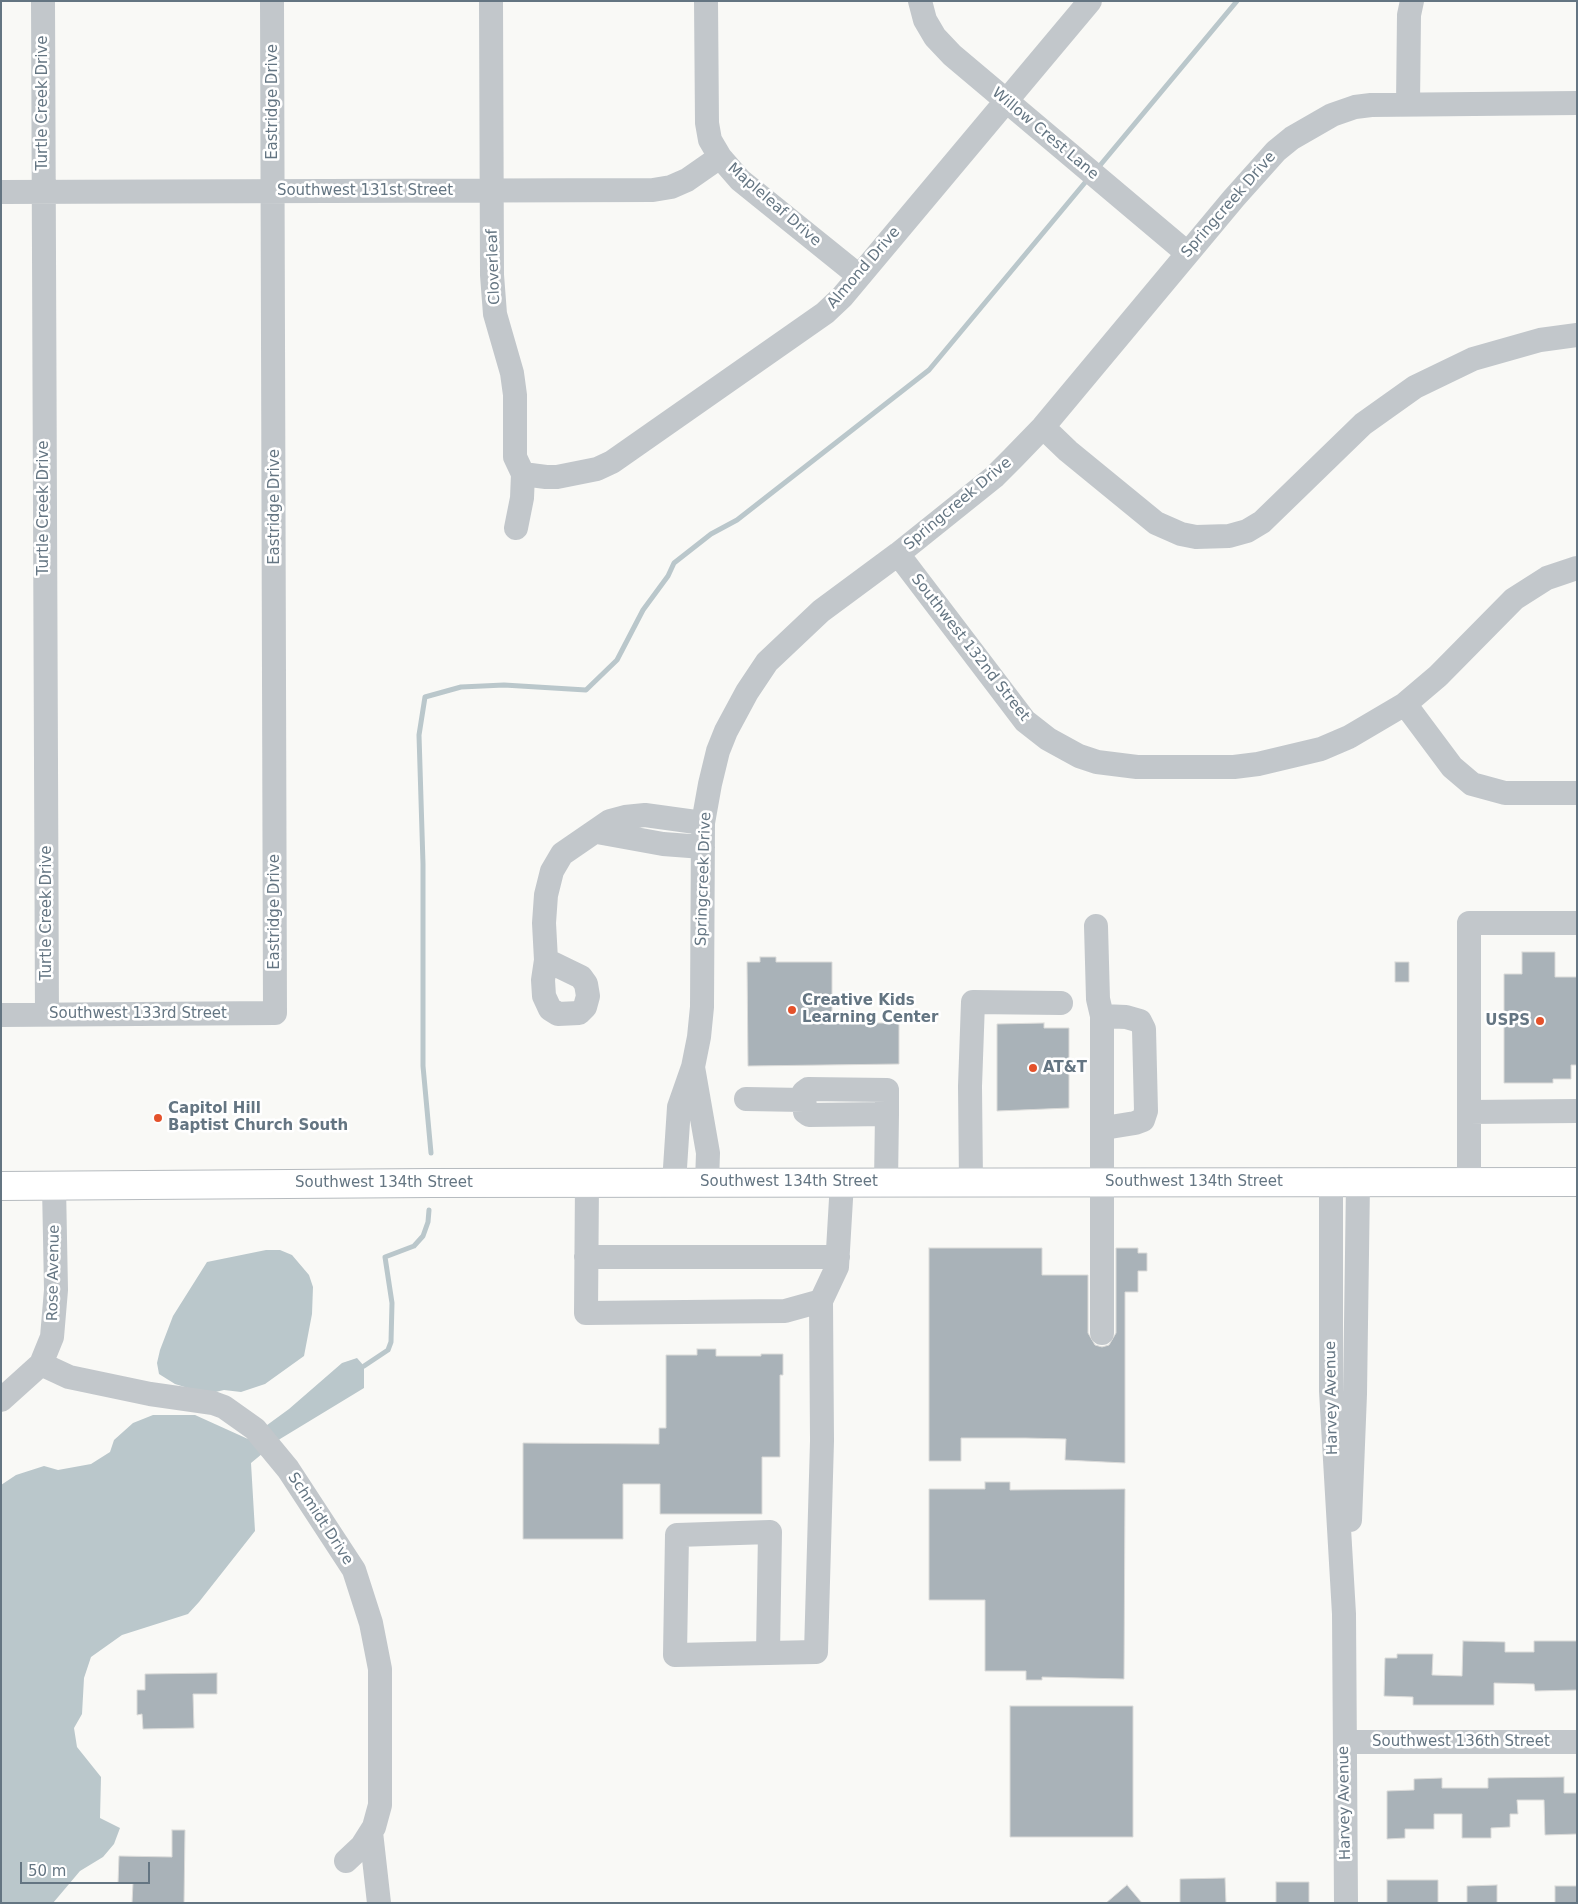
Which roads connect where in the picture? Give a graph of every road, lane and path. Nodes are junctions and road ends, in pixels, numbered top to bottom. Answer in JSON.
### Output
{"nodes":[{"id":1,"x":43,"y":1,"type":"edge"},
{"id":2,"x":272,"y":1,"type":"edge"},
{"id":3,"x":491,"y":1,"type":"edge"},
{"id":4,"x":706,"y":1,"type":"edge"},
{"id":5,"x":920,"y":1,"type":"edge"},
{"id":6,"x":1090,"y":1,"type":"edge"},
{"id":7,"x":1412,"y":1,"type":"edge"},
{"id":8,"x":1006,"y":102,"type":"junction"},
{"id":9,"x":1577,"y":103,"type":"edge"},
{"id":10,"x":1408,"y":104,"type":"junction"},
{"id":11,"x":720,"y":158,"type":"junction"},
{"id":12,"x":273,"y":191,"type":"junction"},
{"id":13,"x":1,"y":192,"type":"edge"},
{"id":14,"x":43,"y":192,"type":"junction"},
{"id":15,"x":493,"y":192,"type":"junction"},
{"id":16,"x":1187,"y":253,"type":"junction"},
{"id":17,"x":858,"y":276,"type":"junction"},
{"id":18,"x":1577,"y":335,"type":"edge"},
{"id":19,"x":1043,"y":427,"type":"junction"},
{"id":20,"x":524,"y":474,"type":"junction"},
{"id":21,"x":516,"y":528,"type":"dead end"},
{"id":22,"x":898,"y":554,"type":"junction"},
{"id":23,"x":1577,"y":568,"type":"edge"},
{"id":24,"x":1405,"y":704,"type":"junction"},
{"id":25,"x":1577,"y":794,"type":"edge"},
{"id":26,"x":703,"y":823,"type":"junction"},
{"id":27,"x":597,"y":832,"type":"junction"},
{"id":28,"x":703,"y":847,"type":"junction"},
{"id":29,"x":1577,"y":923,"type":"edge"},
{"id":30,"x":1096,"y":926,"type":"dead end"},
{"id":31,"x":546,"y":960,"type":"dead end"},
{"id":32,"x":1062,"y":1003,"type":"dead end"},
{"id":33,"x":275,"y":1013,"type":"joint"},
{"id":34,"x":1,"y":1014,"type":"edge"},
{"id":35,"x":47,"y":1014,"type":"junction"},
{"id":36,"x":1102,"y":1016,"type":"junction"},
{"id":37,"x":693,"y":1067,"type":"junction"},
{"id":38,"x":746,"y":1099,"type":"dead end"},
{"id":39,"x":1577,"y":1111,"type":"edge"},
{"id":40,"x":1469,"y":1112,"type":"junction"},
{"id":41,"x":1104,"y":1128,"type":"junction"},
{"id":42,"x":587,"y":1182,"type":"junction"},
{"id":43,"x":674,"y":1182,"type":"junction"},
{"id":44,"x":707,"y":1182,"type":"junction"},
{"id":45,"x":842,"y":1182,"type":"junction"},
{"id":46,"x":886,"y":1182,"type":"junction"},
{"id":47,"x":971,"y":1182,"type":"junction"},
{"id":48,"x":1103,"y":1182,"type":"junction"},
{"id":49,"x":1331,"y":1182,"type":"junction"},
{"id":50,"x":1358,"y":1182,"type":"junction"},
{"id":51,"x":1469,"y":1182,"type":"junction"},
{"id":52,"x":1577,"y":1182,"type":"edge"},
{"id":53,"x":1,"y":1186,"type":"edge"},
{"id":54,"x":54,"y":1186,"type":"junction"},
{"id":55,"x":586,"y":1257,"type":"junction"},
{"id":56,"x":838,"y":1257,"type":"junction"},
{"id":57,"x":821,"y":1301,"type":"junction"},
{"id":58,"x":1102,"y":1333,"type":"dead end"},
{"id":59,"x":41,"y":1364,"type":"junction"},
{"id":60,"x":1,"y":1400,"type":"edge"},
{"id":61,"x":1344,"y":1614,"type":"junction"},
{"id":62,"x":768,"y":1653,"type":"junction"},
{"id":63,"x":1345,"y":1742,"type":"junction"},
{"id":64,"x":1577,"y":1742,"type":"edge"},
{"id":65,"x":371,"y":1832,"type":"junction"},
{"id":66,"x":346,"y":1862,"type":"dead end"},
{"id":67,"x":378,"y":1903,"type":"edge"},
{"id":68,"x":1346,"y":1903,"type":"edge"}],
"edges":[{"from":1,"to":14,"type":"street","name":"Turtle Creek Drive"},
{"from":2,"to":12,"type":"street","name":"Eastridge Drive"},
{"from":3,"to":15,"type":"street","name":"Cloverleaf"},
{"from":4,"to":11,"type":"street","name":"Mapleleaf Drive"},
{"from":5,"to":8,"type":"street","name":"Willow Crest Lane"},
{"from":6,"to":8,"type":"street","name":"Almond Drive"},
{"from":7,"to":10,"type":"street"},
{"from":8,"to":16,"type":"street","name":"Willow Crest Lane"},
{"from":8,"to":17,"type":"street","name":"Almond Drive"},
{"from":9,"to":10,"type":"street","name":"Springcreek Drive"},
{"from":10,"to":16,"type":"street","name":"Springcreek Drive"},
{"from":11,"to":15,"type":"street","name":"Southwest 131st Street"},
{"from":11,"to":17,"type":"street","name":"Mapleleaf Drive"},
{"from":12,"to":14,"type":"street","name":"Southwest 131st Street"},
{"from":12,"to":15,"type":"street","name":"Southwest 131st Street"},
{"from":12,"to":33,"type":"street","name":"Eastridge Drive"},
{"from":13,"to":14,"type":"street","name":"Southwest 131st Street"},
{"from":14,"to":35,"type":"street","name":"Turtle Creek Drive"},
{"from":15,"to":20,"type":"street","name":"Cloverleaf"},
{"from":16,"to":19,"type":"street","name":"Springcreek Drive"},
{"from":17,"to":20,"type":"street","name":"Almond Drive"},
{"from":18,"to":19,"type":"street"},
{"from":19,"to":22,"type":"street","name":"Springcreek Drive"},
{"from":20,"to":21,"type":"street","name":"Cloverleaf"},
{"from":22,"to":24,"type":"street","name":"Southwest 132nd Street"},
{"from":22,"to":26,"type":"street","name":"Springcreek Drive"},
{"from":23,"to":24,"type":"street","name":"Southwest 132nd Street"},
{"from":24,"to":25,"type":"street"},
{"from":26,"to":27,"type":"street"},
{"from":26,"to":28,"type":"street","name":"Springcreek Drive"},
{"from":27,"to":28,"type":"street"},
{"from":27,"to":31,"type":"street"},
{"from":28,"to":37,"type":"street","name":"Springcreek Drive"},
{"from":29,"to":40,"type":"street"},
{"from":30,"to":36,"type":"street"},
{"from":32,"to":47,"type":"street"},
{"from":33,"to":35,"type":"street","name":"Southwest 133rd Street"},
{"from":34,"to":35,"type":"street","name":"Southwest 133rd Street"},
{"from":36,"to":41,"type":"street"},
{"from":36,"to":41,"type":"street"},
{"from":37,"to":43,"type":"street","name":"Springcreek Drive"},
{"from":37,"to":44,"type":"street","name":"Springcreek Drive"},
{"from":38,"to":46,"type":"street"},
{"from":39,"to":40,"type":"street"},
{"from":40,"to":51,"type":"street"},
{"from":41,"to":48,"type":"street"},
{"from":42,"to":43,"type":"main road","name":"Southwest 134th Street"},
{"from":42,"to":54,"type":"main road","name":"Southwest 134th Street"},
{"from":42,"to":55,"type":"street"},
{"from":43,"to":44,"type":"main road","name":"Southwest 134th Street"},
{"from":44,"to":45,"type":"main road","name":"Southwest 134th Street"},
{"from":45,"to":46,"type":"main road","name":"Southwest 134th Street"},
{"from":45,"to":56,"type":"street"},
{"from":46,"to":47,"type":"main road","name":"Southwest 134th Street"},
{"from":47,"to":48,"type":"main road","name":"Southwest 134th Street"},
{"from":48,"to":49,"type":"main road","name":"Southwest 134th Street"},
{"from":48,"to":58,"type":"street"},
{"from":49,"to":50,"type":"main road","name":"Southwest 134th Street"},
{"from":49,"to":61,"type":"street","name":"Harvey Avenue"},
{"from":50,"to":51,"type":"main road","name":"Southwest 134th Street"},
{"from":50,"to":61,"type":"street","name":"Harvey Avenue"},
{"from":51,"to":52,"type":"main road","name":"Southwest 134th Street"},
{"from":53,"to":54,"type":"main road","name":"Southwest 134th Street"},
{"from":54,"to":59,"type":"street","name":"Rose Avenue"},
{"from":55,"to":56,"type":"street"},
{"from":55,"to":57,"type":"street"},
{"from":56,"to":57,"type":"street"},
{"from":57,"to":62,"type":"street"},
{"from":59,"to":60,"type":"street","name":"Rose Avenue"},
{"from":59,"to":65,"type":"street","name":"Schmidt Drive"},
{"from":61,"to":63,"type":"street","name":"Harvey Avenue"},
{"from":62,"to":62,"type":"street"},
{"from":63,"to":64,"type":"street","name":"Southwest 136th Street"},
{"from":63,"to":68,"type":"street","name":"Harvey Avenue"},
{"from":65,"to":66,"type":"street","name":"Schmidt Drive"},
{"from":65,"to":67,"type":"street"}]}
